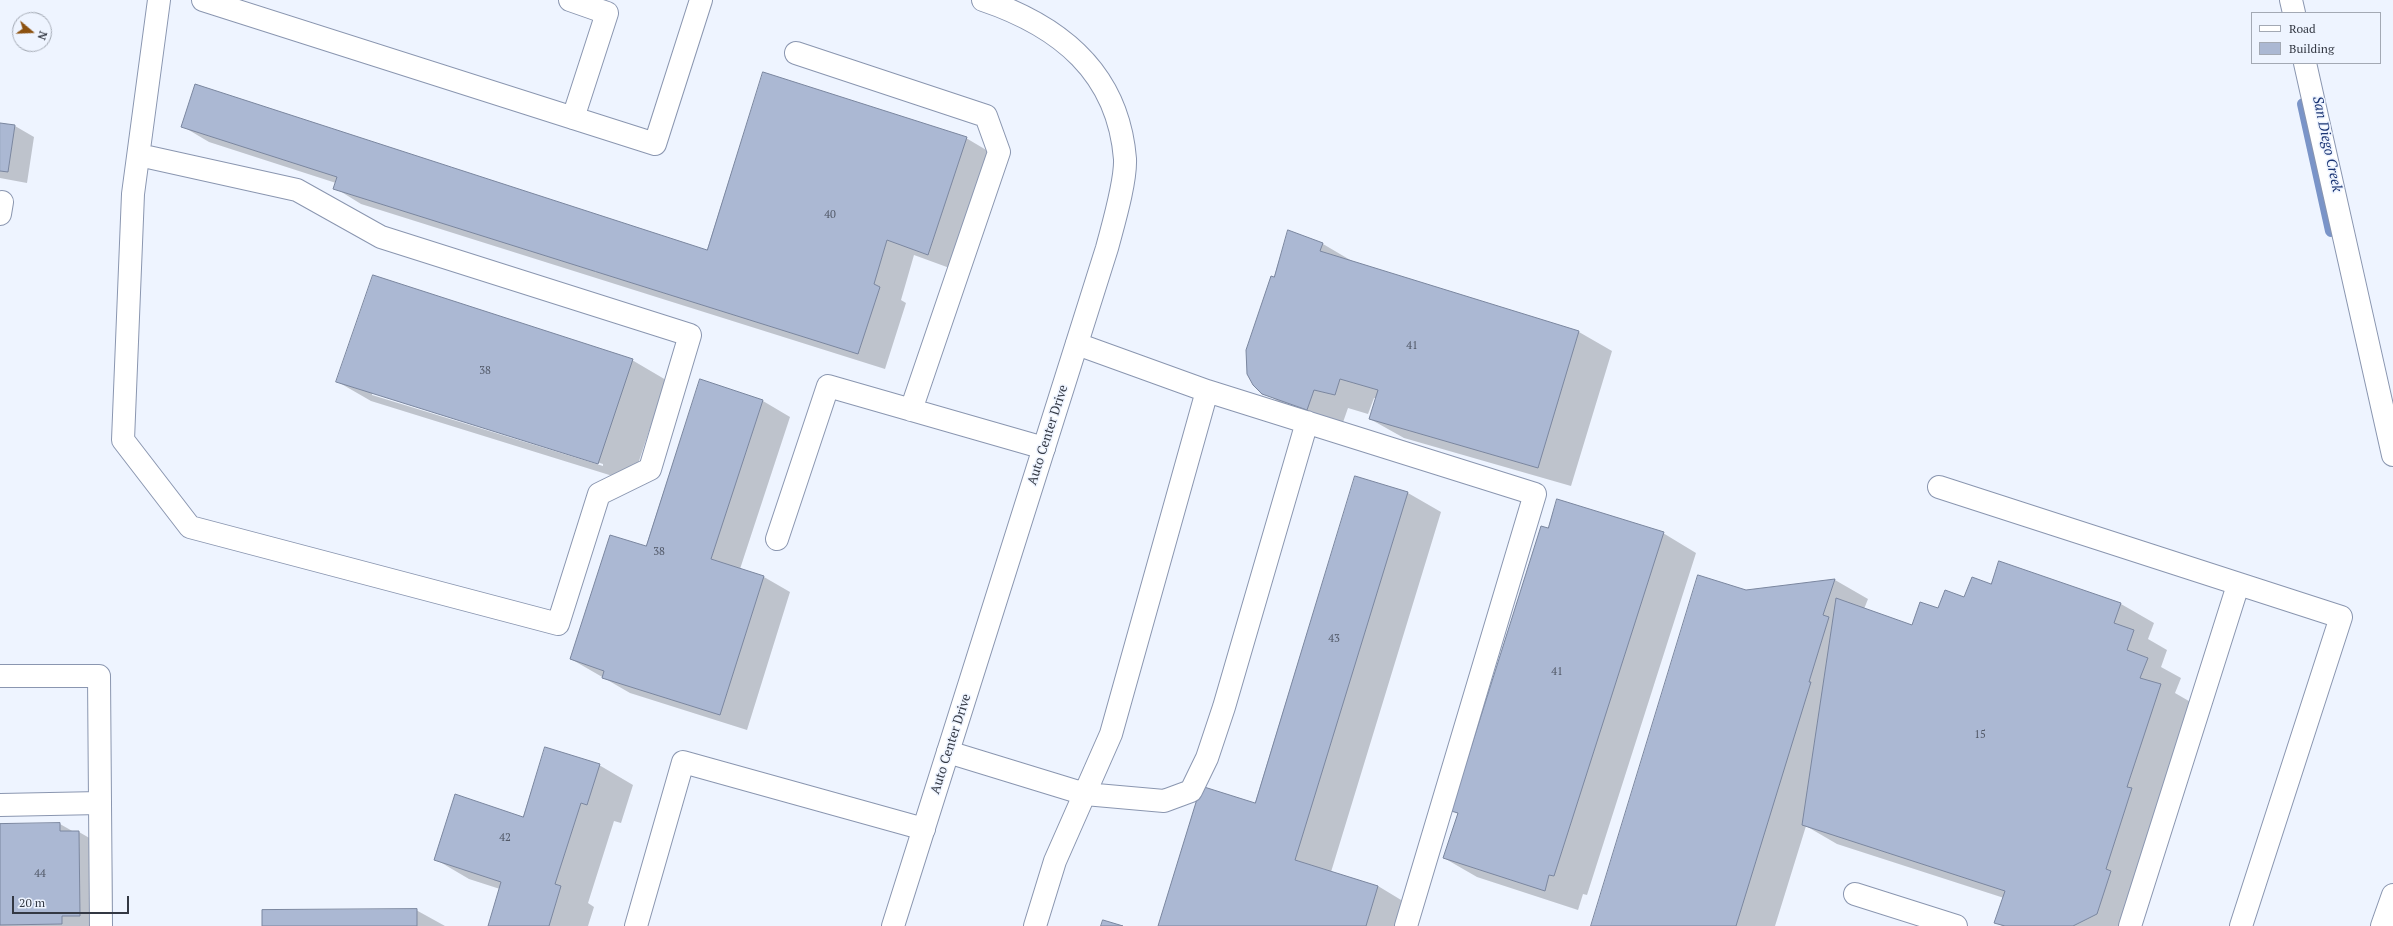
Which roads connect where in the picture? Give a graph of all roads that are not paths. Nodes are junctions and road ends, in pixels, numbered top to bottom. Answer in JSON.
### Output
{"nodes":[{"id":1,"x":159,"y":0,"type":"edge"},
{"id":2,"x":203,"y":0,"type":"edge"},
{"id":3,"x":570,"y":0,"type":"edge"},
{"id":4,"x":702,"y":0,"type":"edge"},
{"id":5,"x":983,"y":0,"type":"edge"},
{"id":6,"x":2291,"y":0,"type":"edge"},
{"id":7,"x":2294,"y":12,"type":"edge"},
{"id":8,"x":796,"y":53,"type":"dead end"},
{"id":9,"x":2305,"y":64,"type":"edge"},
{"id":10,"x":573,"y":118,"type":"junction"},
{"id":11,"x":139,"y":155,"type":"junction"},
{"id":12,"x":1077,"y":344,"type":"junction"},
{"id":13,"x":2384,"y":376,"type":"edge"},
{"id":14,"x":1207,"y":391,"type":"junction"},
{"id":15,"x":911,"y":410,"type":"junction"},
{"id":16,"x":1307,"y":422,"type":"junction"},
{"id":17,"x":1044,"y":448,"type":"junction"},
{"id":18,"x":2393,"y":455,"type":"edge"},
{"id":19,"x":1939,"y":487,"type":"dead end"},
{"id":20,"x":777,"y":539,"type":"dead end"},
{"id":21,"x":2238,"y":585,"type":"junction"},
{"id":22,"x":0,"y":676,"type":"edge"},
{"id":23,"x":948,"y":752,"type":"junction"},
{"id":24,"x":1085,"y":794,"type":"junction"},
{"id":25,"x":100,"y":803,"type":"junction"},
{"id":26,"x":0,"y":805,"type":"edge"},
{"id":27,"x":924,"y":829,"type":"junction"},
{"id":28,"x":1856,"y":894,"type":"dead end"},
{"id":29,"x":2393,"y":895,"type":"edge"},
{"id":30,"x":101,"y":926,"type":"edge"},
{"id":31,"x":636,"y":926,"type":"edge"},
{"id":32,"x":893,"y":926,"type":"edge"},
{"id":33,"x":1035,"y":926,"type":"edge"},
{"id":34,"x":1406,"y":926,"type":"edge"},
{"id":35,"x":1956,"y":926,"type":"edge"},
{"id":36,"x":2130,"y":926,"type":"edge"},
{"id":37,"x":2241,"y":926,"type":"edge"},
{"id":38,"x":2382,"y":926,"type":"edge"}],
"edges":[{"from":1,"to":11,"type":"street"},
{"from":2,"to":10,"type":"street"},
{"from":3,"to":10,"type":"street"},
{"from":4,"to":10,"type":"street"},
{"from":5,"to":12,"type":"street","name":"Auto Center Drive"},
{"from":6,"to":7,"type":"street"},
{"from":8,"to":15,"type":"street"},
{"from":9,"to":13,"type":"street"},
{"from":11,"to":11,"type":"street"},
{"from":12,"to":14,"type":"street"},
{"from":12,"to":17,"type":"street","name":"Auto Center Drive"},
{"from":13,"to":18,"type":"street"},
{"from":14,"to":16,"type":"street"},
{"from":14,"to":24,"type":"street"},
{"from":15,"to":17,"type":"street"},
{"from":15,"to":20,"type":"street"},
{"from":16,"to":24,"type":"street"},
{"from":16,"to":34,"type":"street"},
{"from":17,"to":23,"type":"street","name":"Auto Center Drive"},
{"from":19,"to":21,"type":"street"},
{"from":21,"to":36,"type":"street"},
{"from":21,"to":37,"type":"street"},
{"from":22,"to":25,"type":"street"},
{"from":23,"to":24,"type":"street"},
{"from":23,"to":27,"type":"street","name":"Auto Center Drive"},
{"from":24,"to":33,"type":"street"},
{"from":25,"to":26,"type":"street"},
{"from":25,"to":30,"type":"street"},
{"from":27,"to":31,"type":"street"},
{"from":27,"to":32,"type":"street","name":"Auto Center Drive"},
{"from":28,"to":35,"type":"street"},
{"from":29,"to":38,"type":"street"}]}
